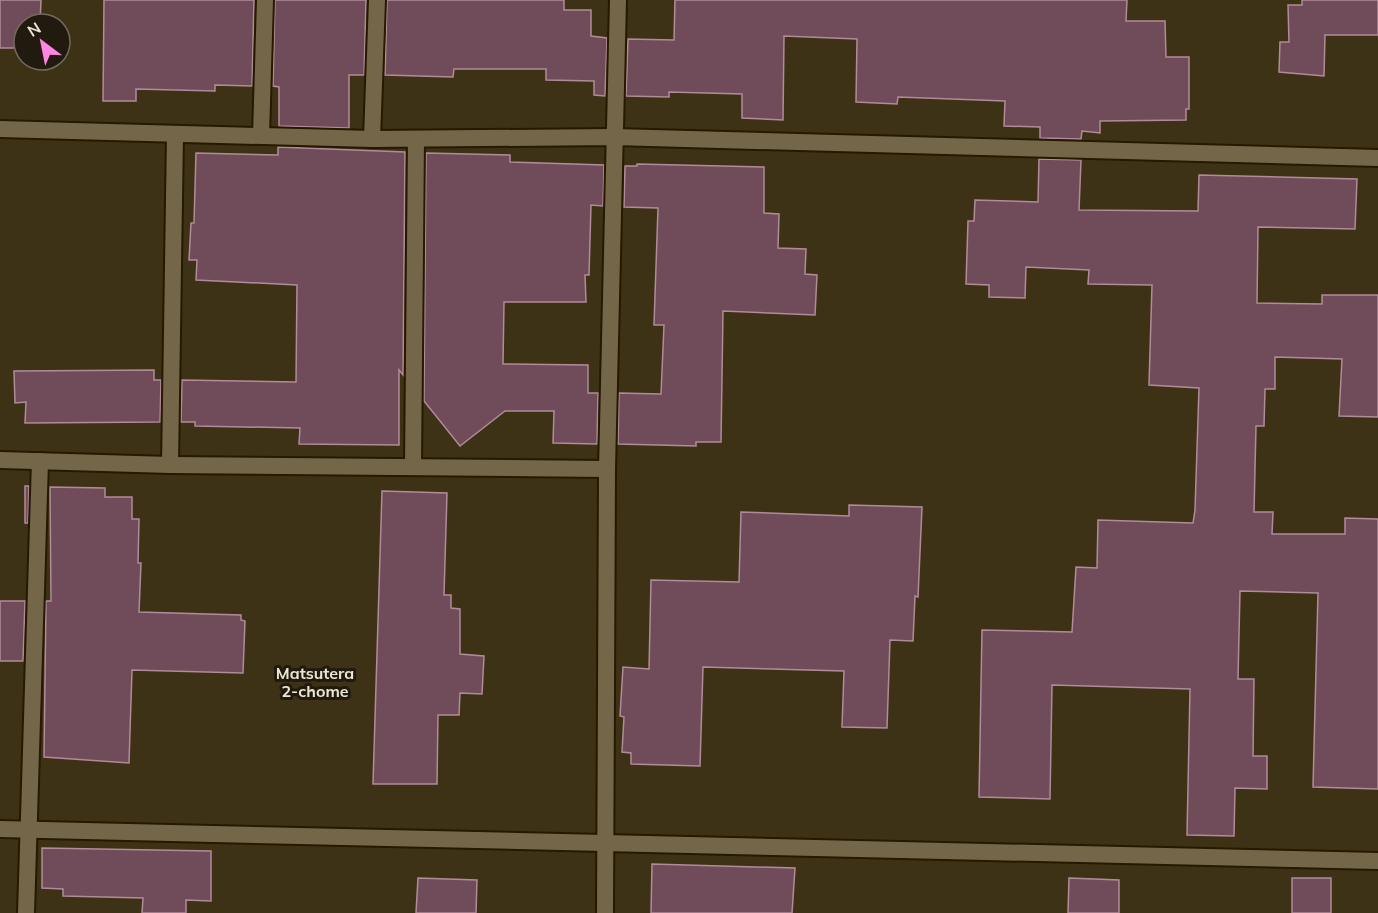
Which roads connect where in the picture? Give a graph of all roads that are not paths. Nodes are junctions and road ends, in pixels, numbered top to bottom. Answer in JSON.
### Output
{"nodes":[{"id":1,"x":265,"y":0,"type":"edge"},
{"id":2,"x":377,"y":0,"type":"edge"},
{"id":3,"x":618,"y":0,"type":"edge"},
{"id":4,"x":0,"y":129,"type":"edge"},
{"id":5,"x":175,"y":134,"type":"junction"},
{"id":6,"x":261,"y":136,"type":"junction"},
{"id":7,"x":614,"y":137,"type":"junction"},
{"id":8,"x":372,"y":139,"type":"junction"},
{"id":9,"x":416,"y":139,"type":"junction"},
{"id":10,"x":1378,"y":158,"type":"edge"},
{"id":11,"x":0,"y":460,"type":"edge"},
{"id":12,"x":40,"y":461,"type":"junction"},
{"id":13,"x":170,"y":465,"type":"junction"},
{"id":14,"x":413,"y":467,"type":"junction"},
{"id":15,"x":607,"y":469,"type":"junction"},
{"id":16,"x":0,"y":829,"type":"edge"},
{"id":17,"x":28,"y":830,"type":"junction"},
{"id":18,"x":606,"y":844,"type":"junction"},
{"id":19,"x":1378,"y":861,"type":"edge"},
{"id":20,"x":26,"y":913,"type":"edge"},
{"id":21,"x":604,"y":913,"type":"edge"}],
"edges":[{"from":1,"to":6,"type":"street"},
{"from":2,"to":8,"type":"street"},
{"from":3,"to":7,"type":"street"},
{"from":4,"to":5,"type":"street"},
{"from":5,"to":6,"type":"street"},
{"from":5,"to":13,"type":"street"},
{"from":6,"to":8,"type":"street"},
{"from":7,"to":9,"type":"street"},
{"from":7,"to":10,"type":"street"},
{"from":7,"to":15,"type":"street"},
{"from":8,"to":9,"type":"street"},
{"from":9,"to":14,"type":"street"},
{"from":11,"to":12,"type":"street"},
{"from":12,"to":13,"type":"street"},
{"from":12,"to":17,"type":"street"},
{"from":13,"to":14,"type":"street"},
{"from":14,"to":15,"type":"street"},
{"from":15,"to":18,"type":"street"},
{"from":16,"to":17,"type":"street"},
{"from":17,"to":18,"type":"street"},
{"from":17,"to":20,"type":"street"},
{"from":18,"to":19,"type":"street"},
{"from":18,"to":21,"type":"street"}]}
